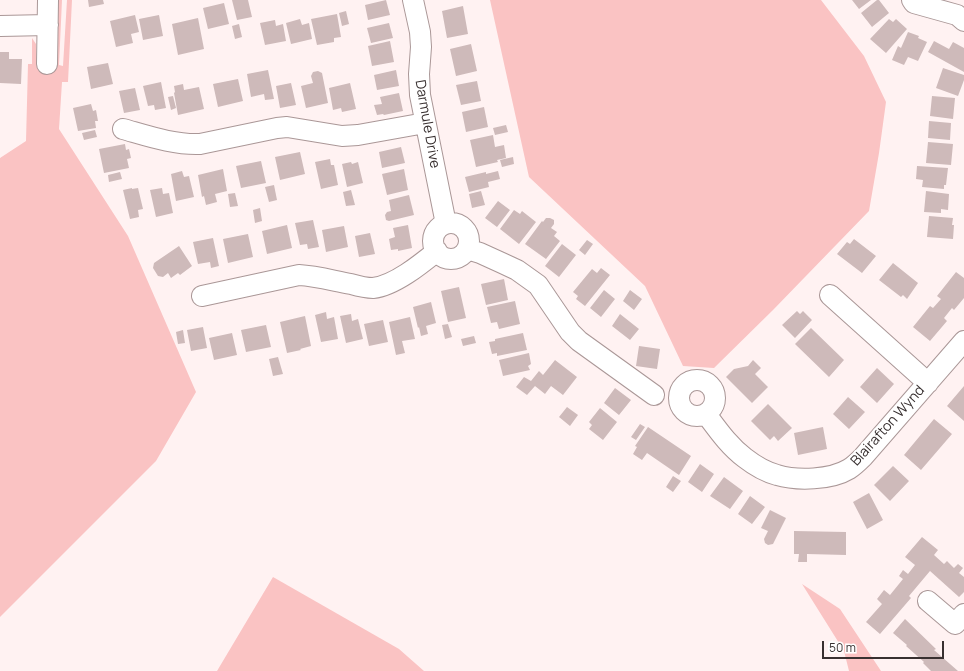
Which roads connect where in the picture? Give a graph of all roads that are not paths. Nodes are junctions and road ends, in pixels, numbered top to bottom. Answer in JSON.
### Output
{"nodes":[{"id":1,"x":48,"y":0,"type":"edge"},
{"id":2,"x":413,"y":0,"type":"edge"},
{"id":3,"x":912,"y":0,"type":"edge"},
{"id":4,"x":964,"y":20,"type":"edge"},
{"id":5,"x":48,"y":25,"type":"junction"},
{"id":6,"x":0,"y":26,"type":"edge"},
{"id":7,"x":47,"y":64,"type":"dead end"},
{"id":8,"x":425,"y":123,"type":"junction"},
{"id":9,"x":123,"y":129,"type":"dead end"},
{"id":10,"x":446,"y":224,"type":"junction"},
{"id":11,"x":467,"y":250,"type":"junction"},
{"id":12,"x":437,"y":251,"type":"junction"},
{"id":13,"x":830,"y":295,"type":"dead end"},
{"id":14,"x":202,"y":296,"type":"dead end"},
{"id":15,"x":964,"y":341,"type":"edge"},
{"id":16,"x":928,"y":383,"type":"junction"},
{"id":17,"x":654,"y":396,"type":"dead end"},
{"id":18,"x":706,"y":414,"type":"dead end"},
{"id":19,"x":928,"y":601,"type":"dead end"},
{"id":20,"x":961,"y":624,"type":"edge"}],
"edges":[{"from":1,"to":5,"type":"street"},
{"from":2,"to":8,"type":"street","name":"Darmule Drive"},
{"from":3,"to":4,"type":"street"},
{"from":5,"to":6,"type":"street"},
{"from":5,"to":7,"type":"street"},
{"from":8,"to":9,"type":"street"},
{"from":8,"to":10,"type":"street","name":"Darmule Drive"},
{"from":10,"to":11,"type":"street"},
{"from":10,"to":12,"type":"street"},
{"from":11,"to":12,"type":"street"},
{"from":11,"to":17,"type":"street"},
{"from":12,"to":14,"type":"street"},
{"from":13,"to":16,"type":"street","name":"Blairafton Wynd"},
{"from":15,"to":16,"type":"street","name":"Blairafton Wynd"},
{"from":16,"to":18,"type":"street","name":"Blairafton Wynd"},
{"from":19,"to":20,"type":"street"}]}
